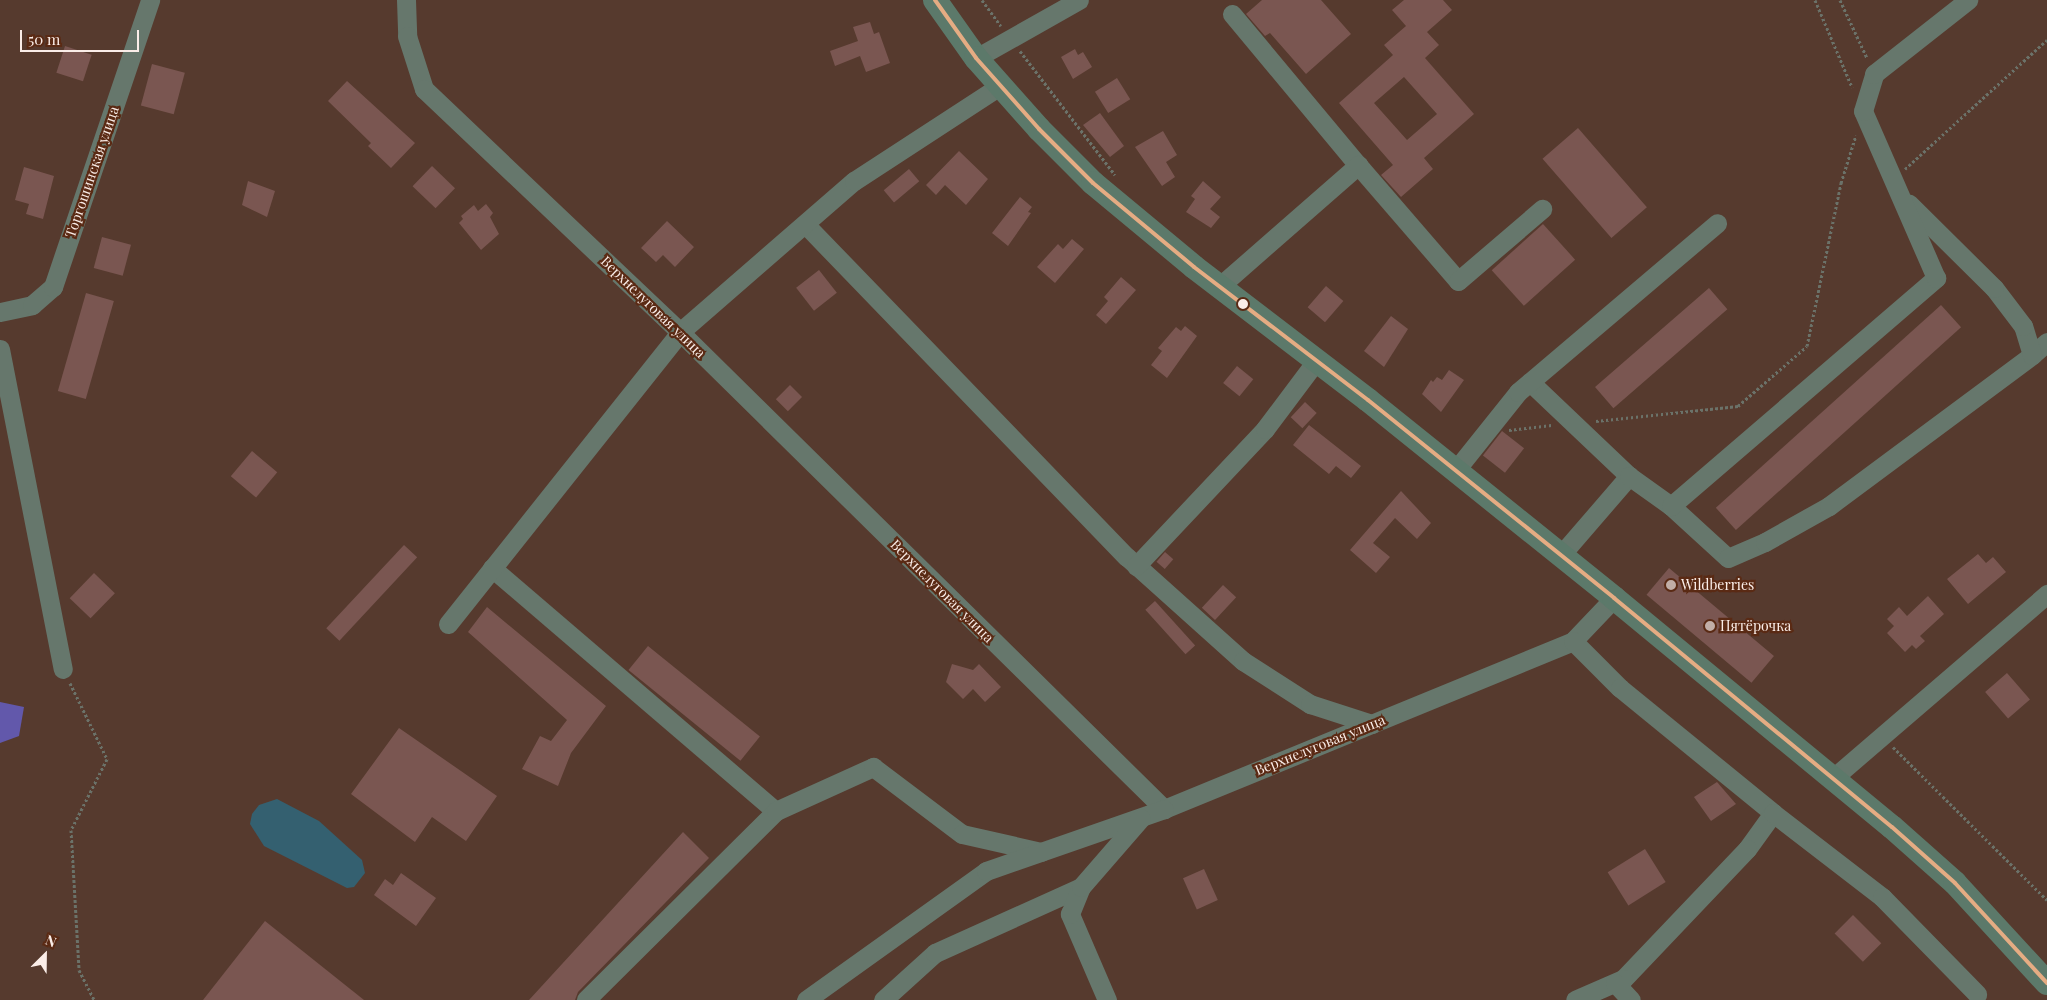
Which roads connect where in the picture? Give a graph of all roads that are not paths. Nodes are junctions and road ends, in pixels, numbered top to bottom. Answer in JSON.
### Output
{"nodes":[{"id":1,"x":150,"y":0,"type":"edge"},
{"id":2,"x":406,"y":0,"type":"edge"},
{"id":3,"x":934,"y":0,"type":"edge"},
{"id":4,"x":1079,"y":0,"type":"edge"},
{"id":5,"x":1968,"y":0,"type":"edge"},
{"id":6,"x":1232,"y":14,"type":"dead end"},
{"id":7,"x":976,"y":58,"type":"junction"},
{"id":8,"x":1001,"y":85,"type":"junction"},
{"id":9,"x":1358,"y":165,"type":"junction"},
{"id":10,"x":1897,"y":188,"type":"junction"},
{"id":11,"x":1542,"y":209,"type":"dead end"},
{"id":12,"x":1717,"y":223,"type":"dead end"},
{"id":13,"x":805,"y":224,"type":"junction"},
{"id":14,"x":1220,"y":286,"type":"junction"},
{"id":15,"x":0,"y":312,"type":"edge"},
{"id":16,"x":680,"y":332,"type":"junction"},
{"id":17,"x":2047,"y":342,"type":"edge"},
{"id":18,"x":0,"y":350,"type":"edge"},
{"id":19,"x":2032,"y":355,"type":"junction"},
{"id":20,"x":1316,"y":362,"type":"junction"},
{"id":21,"x":1530,"y":382,"type":"junction"},
{"id":22,"x":1455,"y":471,"type":"junction"},
{"id":23,"x":1629,"y":476,"type":"junction"},
{"id":24,"x":1672,"y":506,"type":"junction"},
{"id":25,"x":1560,"y":556,"type":"junction"},
{"id":26,"x":1136,"y":566,"type":"junction"},
{"id":27,"x":492,"y":568,"type":"junction"},
{"id":28,"x":2047,"y":594,"type":"edge"},
{"id":29,"x":1614,"y":598,"type":"junction"},
{"id":30,"x":448,"y":624,"type":"dead end"},
{"id":31,"x":1573,"y":641,"type":"junction"},
{"id":32,"x":63,"y":668,"type":"road end"},
{"id":33,"x":1372,"y":724,"type":"junction"},
{"id":34,"x":1832,"y":779,"type":"junction"},
{"id":35,"x":1164,"y":809,"type":"junction"},
{"id":36,"x":776,"y":811,"type":"junction"},
{"id":37,"x":1773,"y":813,"type":"junction"},
{"id":38,"x":1142,"y":817,"type":"junction"},
{"id":39,"x":1040,"y":852,"type":"junction"},
{"id":40,"x":1081,"y":886,"type":"junction"},
{"id":41,"x":1615,"y":982,"type":"junction"},
{"id":42,"x":2047,"y":983,"type":"edge"},
{"id":43,"x":1977,"y":994,"type":"dead end"},
{"id":44,"x":586,"y":1000,"type":"edge"},
{"id":45,"x":806,"y":1000,"type":"edge"},
{"id":46,"x":884,"y":1000,"type":"edge"},
{"id":47,"x":1107,"y":1000,"type":"edge"},
{"id":48,"x":1575,"y":1000,"type":"edge"},
{"id":49,"x":1631,"y":1000,"type":"edge"}],
"edges":[{"from":1,"to":15,"type":"street","name":"Торгошинская улица"},
{"from":2,"to":16,"type":"street","name":"Верхнелуговая улица"},
{"from":3,"to":7,"type":"main road"},
{"from":4,"to":7,"type":"street"},
{"from":5,"to":10,"type":"street"},
{"from":6,"to":9,"type":"street"},
{"from":7,"to":8,"type":"main road"},
{"from":8,"to":13,"type":"street"},
{"from":8,"to":14,"type":"main road"},
{"from":9,"to":11,"type":"street"},
{"from":9,"to":14,"type":"street"},
{"from":10,"to":19,"type":"street"},
{"from":10,"to":24,"type":"street"},
{"from":12,"to":21,"type":"street"},
{"from":13,"to":16,"type":"street"},
{"from":13,"to":26,"type":"street"},
{"from":14,"to":20,"type":"main road"},
{"from":16,"to":27,"type":"street"},
{"from":16,"to":35,"type":"street","name":"Верхнелуговая улица"},
{"from":17,"to":19,"type":"street"},
{"from":18,"to":32,"type":"street"},
{"from":19,"to":24,"type":"street"},
{"from":20,"to":22,"type":"main road"},
{"from":20,"to":26,"type":"street"},
{"from":21,"to":22,"type":"street"},
{"from":21,"to":23,"type":"street"},
{"from":22,"to":25,"type":"main road"},
{"from":23,"to":24,"type":"street"},
{"from":23,"to":25,"type":"street"},
{"from":25,"to":29,"type":"main road"},
{"from":26,"to":33,"type":"street"},
{"from":27,"to":30,"type":"street"},
{"from":27,"to":36,"type":"street"},
{"from":28,"to":34,"type":"street"},
{"from":29,"to":31,"type":"street","name":"Верхнелуговая улица"},
{"from":29,"to":34,"type":"main road"},
{"from":31,"to":33,"type":"street","name":"Верхнелуговая улица"},
{"from":31,"to":37,"type":"street"},
{"from":33,"to":35,"type":"street","name":"Верхнелуговая улица"},
{"from":34,"to":42,"type":"main road"},
{"from":35,"to":38,"type":"street"},
{"from":36,"to":39,"type":"street"},
{"from":36,"to":44,"type":"street"},
{"from":37,"to":41,"type":"street"},
{"from":37,"to":43,"type":"street"},
{"from":38,"to":39,"type":"street"},
{"from":38,"to":40,"type":"street"},
{"from":39,"to":45,"type":"street"},
{"from":40,"to":46,"type":"street"},
{"from":40,"to":47,"type":"street"},
{"from":41,"to":48,"type":"street"},
{"from":41,"to":49,"type":"street"}]}
